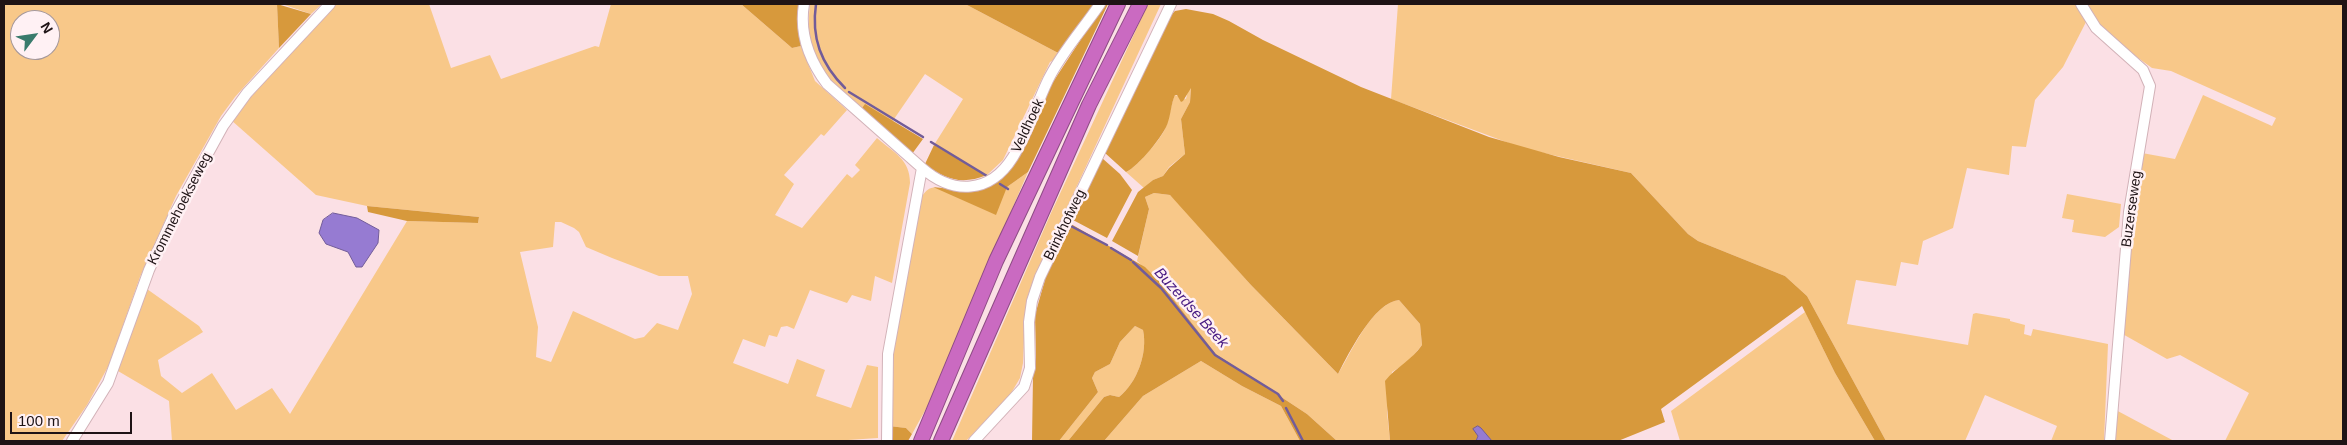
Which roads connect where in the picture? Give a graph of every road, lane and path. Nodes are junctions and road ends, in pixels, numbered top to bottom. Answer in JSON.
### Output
{"nodes":[{"id":1,"x":330,"y":4,"type":"edge"},
{"id":2,"x":804,"y":4,"type":"edge"},
{"id":3,"x":1100,"y":4,"type":"edge"},
{"id":4,"x":1118,"y":4,"type":"edge"},
{"id":5,"x":1140,"y":4,"type":"edge"},
{"id":6,"x":1171,"y":4,"type":"edge"},
{"id":7,"x":2081,"y":4,"type":"edge"},
{"id":8,"x":922,"y":168,"type":"junction"},
{"id":9,"x":72,"y":441,"type":"edge"},
{"id":10,"x":887,"y":441,"type":"edge"},
{"id":11,"x":921,"y":441,"type":"edge"},
{"id":12,"x":941,"y":441,"type":"edge"},
{"id":13,"x":974,"y":441,"type":"edge"},
{"id":14,"x":2110,"y":441,"type":"edge"}],
"edges":[{"from":1,"to":9,"type":"street","name":"Krommehoekseweg"},
{"from":2,"to":8,"type":"street","name":"Veldhoek"},
{"from":3,"to":8,"type":"street","name":"Veldhoek"},
{"from":4,"to":11,"type":"highway"},
{"from":5,"to":12,"type":"highway"},
{"from":6,"to":13,"type":"street","name":"Brinkhofweg"},
{"from":7,"to":14,"type":"street","name":"Buzerseweg"},
{"from":8,"to":10,"type":"street"}]}
